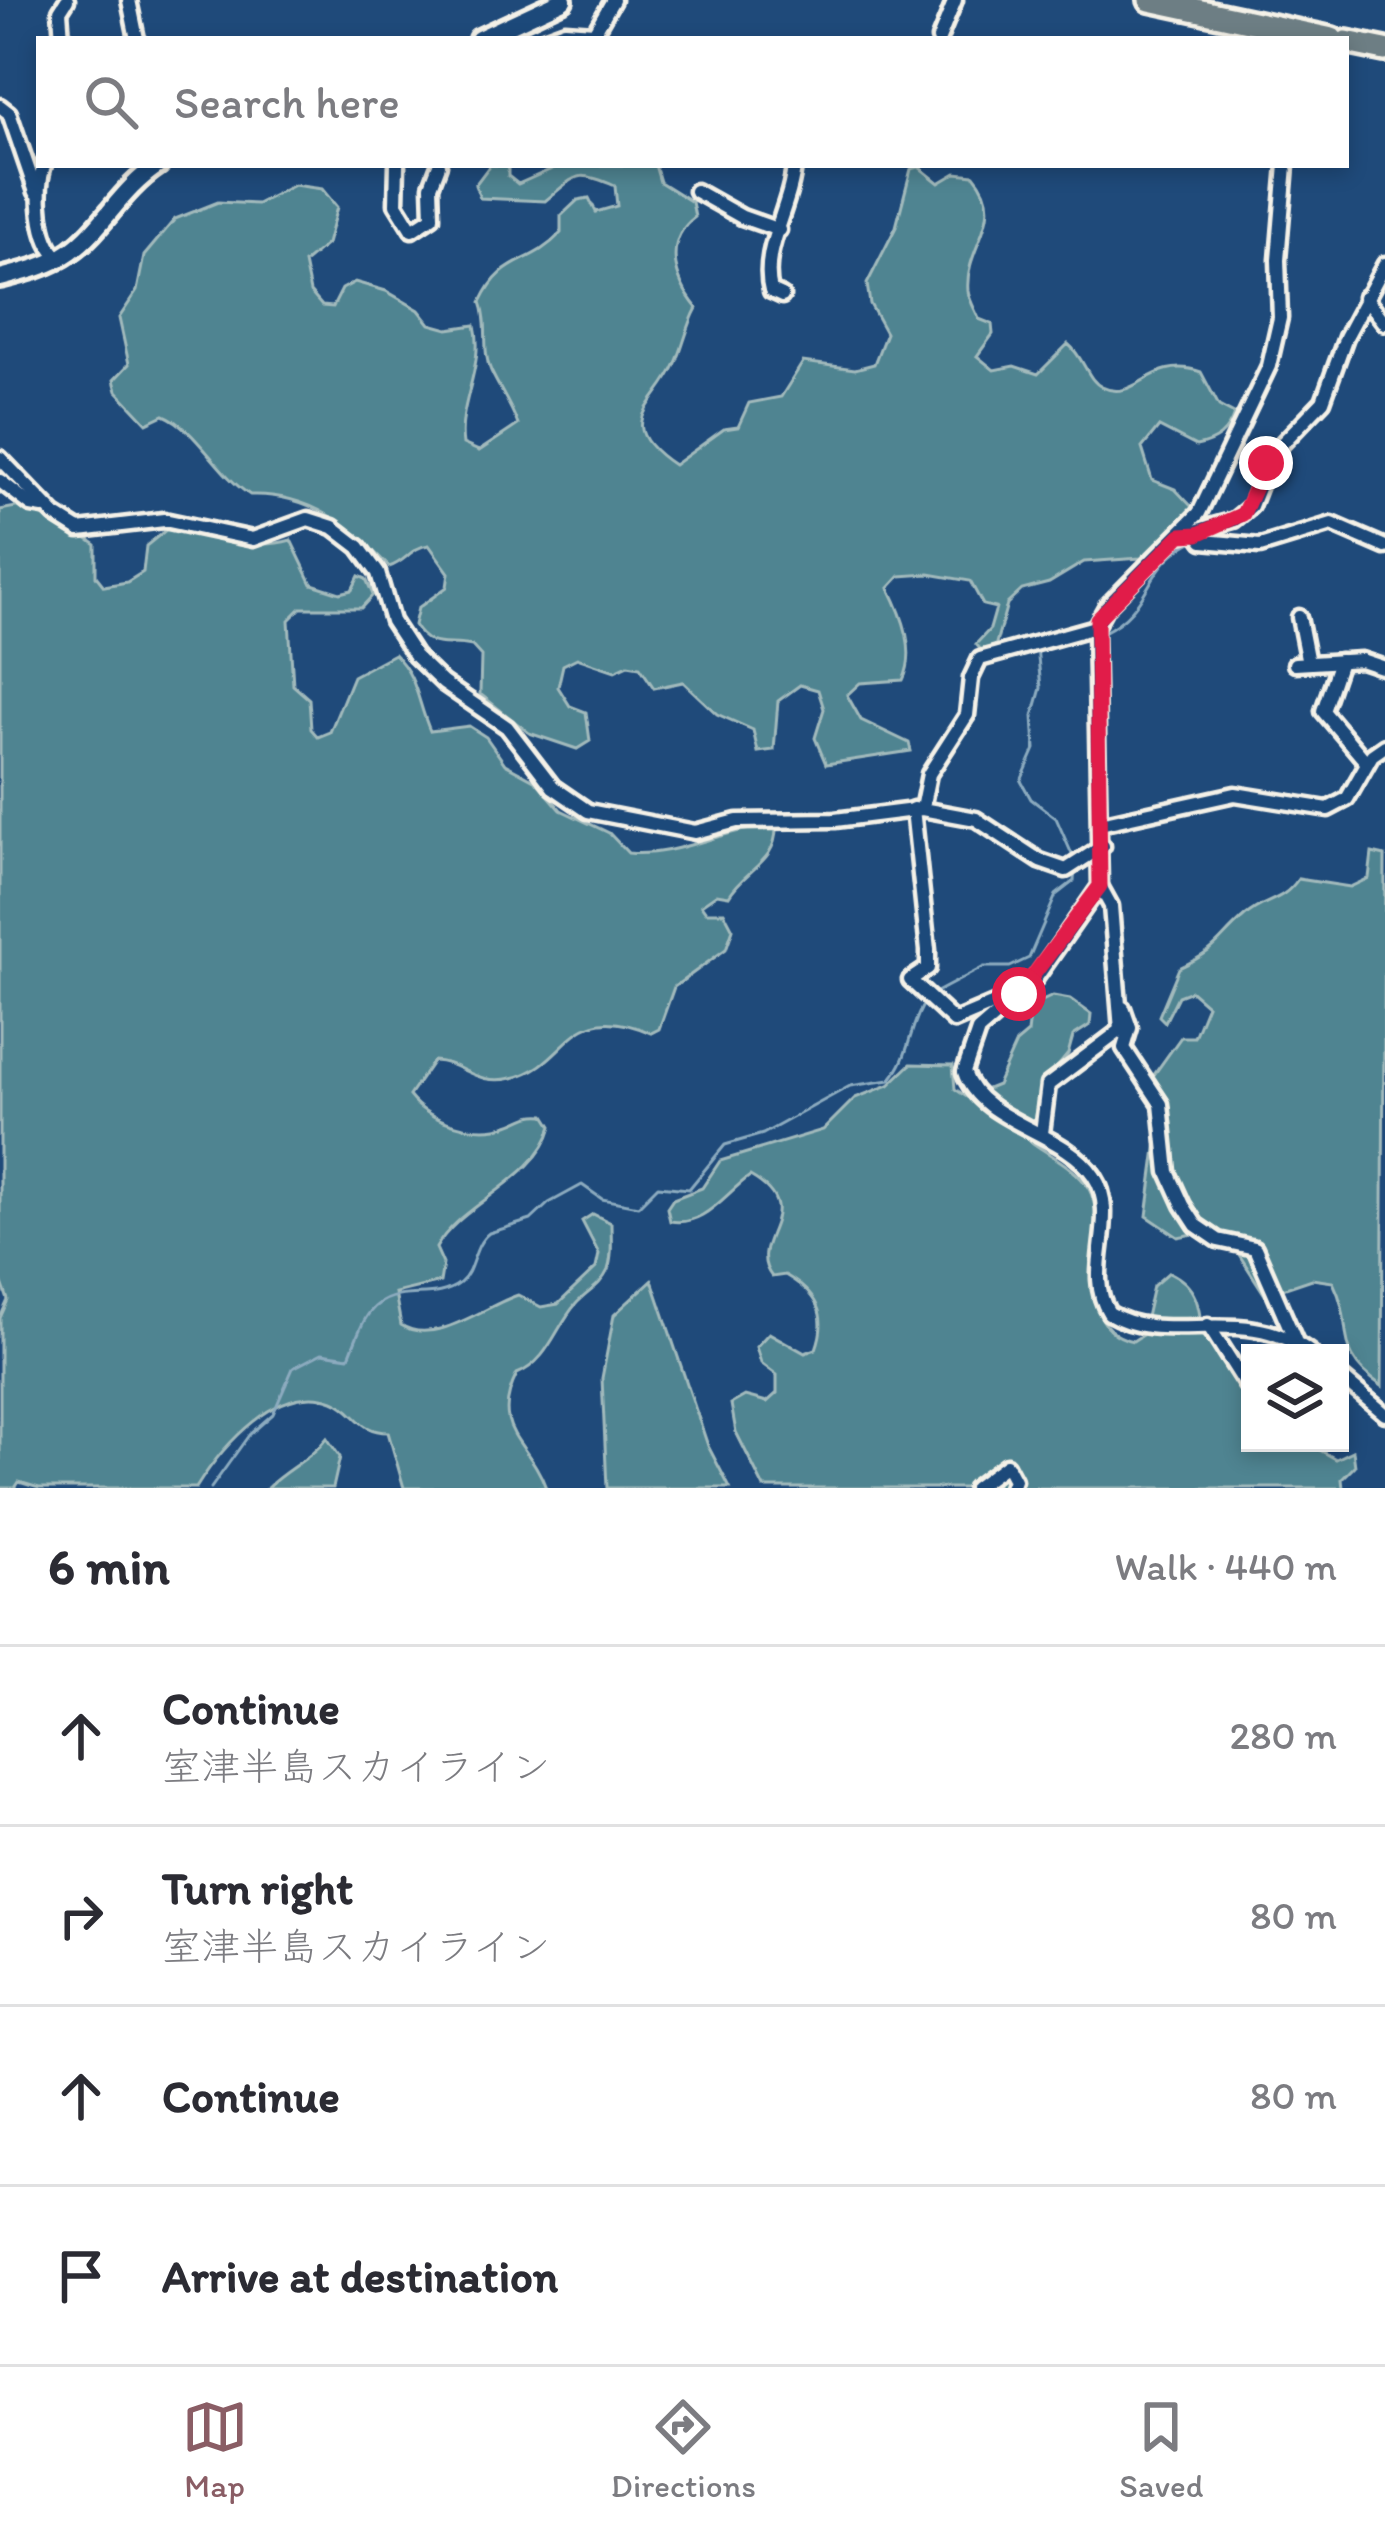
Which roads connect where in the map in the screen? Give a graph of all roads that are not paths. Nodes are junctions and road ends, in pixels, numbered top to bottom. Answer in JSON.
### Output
{"nodes":[{"id":1,"x":67,"y":0,"type":"edge"},
{"id":2,"x":129,"y":0,"type":"edge"},
{"id":3,"x":563,"y":0,"type":"edge"},
{"id":4,"x":613,"y":0,"type":"edge"},
{"id":5,"x":955,"y":0,"type":"edge"},
{"id":6,"x":1150,"y":0,"type":"edge"},
{"id":7,"x":62,"y":36,"type":"edge"},
{"id":8,"x":136,"y":36,"type":"edge"},
{"id":9,"x":485,"y":36,"type":"edge"},
{"id":10,"x":551,"y":36,"type":"edge"},
{"id":11,"x":940,"y":36,"type":"edge"},
{"id":12,"x":1299,"y":36,"type":"edge"},
{"id":13,"x":1349,"y":43,"type":"edge"},
{"id":14,"x":1385,"y":50,"type":"edge"},
{"id":15,"x":0,"y":106,"type":"edge"},
{"id":16,"x":43,"y":168,"type":"edge"},
{"id":17,"x":154,"y":168,"type":"edge"},
{"id":18,"x":397,"y":168,"type":"edge"},
{"id":19,"x":439,"y":168,"type":"edge"},
{"id":20,"x":793,"y":168,"type":"edge"},
{"id":21,"x":1286,"y":168,"type":"edge"},
{"id":22,"x":696,"y":191,"type":"dead end"},
{"id":23,"x":37,"y":193,"type":"junction"},
{"id":24,"x":779,"y":230,"type":"junction"},
{"id":25,"x":59,"y":258,"type":"junction"},
{"id":26,"x":1385,"y":264,"type":"edge"},
{"id":27,"x":0,"y":278,"type":"edge"},
{"id":28,"x":1385,"y":278,"type":"edge"},
{"id":29,"x":782,"y":296,"type":"dead end"},
{"id":30,"x":1368,"y":299,"type":"junction"},
{"id":31,"x":1385,"y":323,"type":"edge"},
{"id":32,"x":0,"y":458,"type":"edge"},
{"id":33,"x":0,"y":481,"type":"edge"},
{"id":34,"x":45,"y":506,"type":"junction"},
{"id":35,"x":1181,"y":535,"type":"junction"},
{"id":36,"x":1199,"y":537,"type":"junction"},
{"id":37,"x":1385,"y":547,"type":"edge"},
{"id":38,"x":1299,"y":617,"type":"dead end"},
{"id":39,"x":1095,"y":627,"type":"junction"},
{"id":40,"x":1340,"y":662,"type":"junction"},
{"id":41,"x":1385,"y":668,"type":"edge"},
{"id":42,"x":1385,"y":746,"type":"edge"},
{"id":43,"x":1367,"y":763,"type":"junction"},
{"id":44,"x":917,"y":809,"type":"junction"},
{"id":45,"x":1100,"y":824,"type":"junction"},
{"id":46,"x":1103,"y":846,"type":"junction"},
{"id":47,"x":1100,"y":886,"type":"junction"},
{"id":48,"x":1005,"y":1004,"type":"junction"},
{"id":49,"x":1123,"y":1008,"type":"junction"},
{"id":50,"x":1042,"y":1133,"type":"junction"},
{"id":51,"x":1208,"y":1325,"type":"junction"},
{"id":52,"x":1295,"y":1340,"type":"junction"},
{"id":53,"x":1300,"y":1344,"type":"edge"},
{"id":54,"x":1241,"y":1377,"type":"edge"},
{"id":55,"x":1349,"y":1384,"type":"edge"},
{"id":56,"x":1385,"y":1414,"type":"edge"},
{"id":57,"x":978,"y":1486,"type":"edge"},
{"id":58,"x":965,"y":1488,"type":"edge"},
{"id":59,"x":1011,"y":1488,"type":"edge"}],
"edges":[{"from":1,"to":7,"type":"street"},
{"from":2,"to":8,"type":"street"},
{"from":3,"to":9,"type":"main road"},
{"from":4,"to":10,"type":"street"},
{"from":5,"to":11,"type":"street"},
{"from":6,"to":12,"type":"highway"},
{"from":13,"to":14,"type":"highway"},
{"from":15,"to":23,"type":"street"},
{"from":16,"to":23,"type":"street"},
{"from":17,"to":25,"type":"main road"},
{"from":18,"to":19,"type":"street"},
{"from":20,"to":24,"type":"street"},
{"from":21,"to":35,"type":"street"},
{"from":22,"to":24,"type":"street"},
{"from":23,"to":25,"type":"street"},
{"from":24,"to":29,"type":"street"},
{"from":25,"to":27,"type":"main road"},
{"from":26,"to":30,"type":"street"},
{"from":28,"to":30,"type":"street"},
{"from":30,"to":31,"type":"street"},
{"from":30,"to":36,"type":"street"},
{"from":32,"to":34,"type":"street"},
{"from":33,"to":34,"type":"street"},
{"from":34,"to":44,"type":"street"},
{"from":35,"to":36,"type":"street"},
{"from":35,"to":39,"type":"street"},
{"from":36,"to":37,"type":"street"},
{"from":38,"to":40,"type":"street"},
{"from":39,"to":44,"type":"street"},
{"from":39,"to":45,"type":"street"},
{"from":40,"to":41,"type":"street"},
{"from":40,"to":43,"type":"street"},
{"from":42,"to":43,"type":"street"},
{"from":43,"to":45,"type":"street"},
{"from":44,"to":46,"type":"street"},
{"from":44,"to":48,"type":"street"},
{"from":45,"to":46,"type":"street"},
{"from":46,"to":47,"type":"street"},
{"from":47,"to":48,"type":"street"},
{"from":47,"to":49,"type":"street"},
{"from":48,"to":50,"type":"street"},
{"from":49,"to":50,"type":"street"},
{"from":49,"to":52,"type":"street"},
{"from":50,"to":51,"type":"street"},
{"from":51,"to":52,"type":"street"},
{"from":51,"to":54,"type":"street"},
{"from":52,"to":53,"type":"street"},
{"from":55,"to":56,"type":"street"},
{"from":57,"to":58,"type":"street"},
{"from":57,"to":59,"type":"street"}]}
